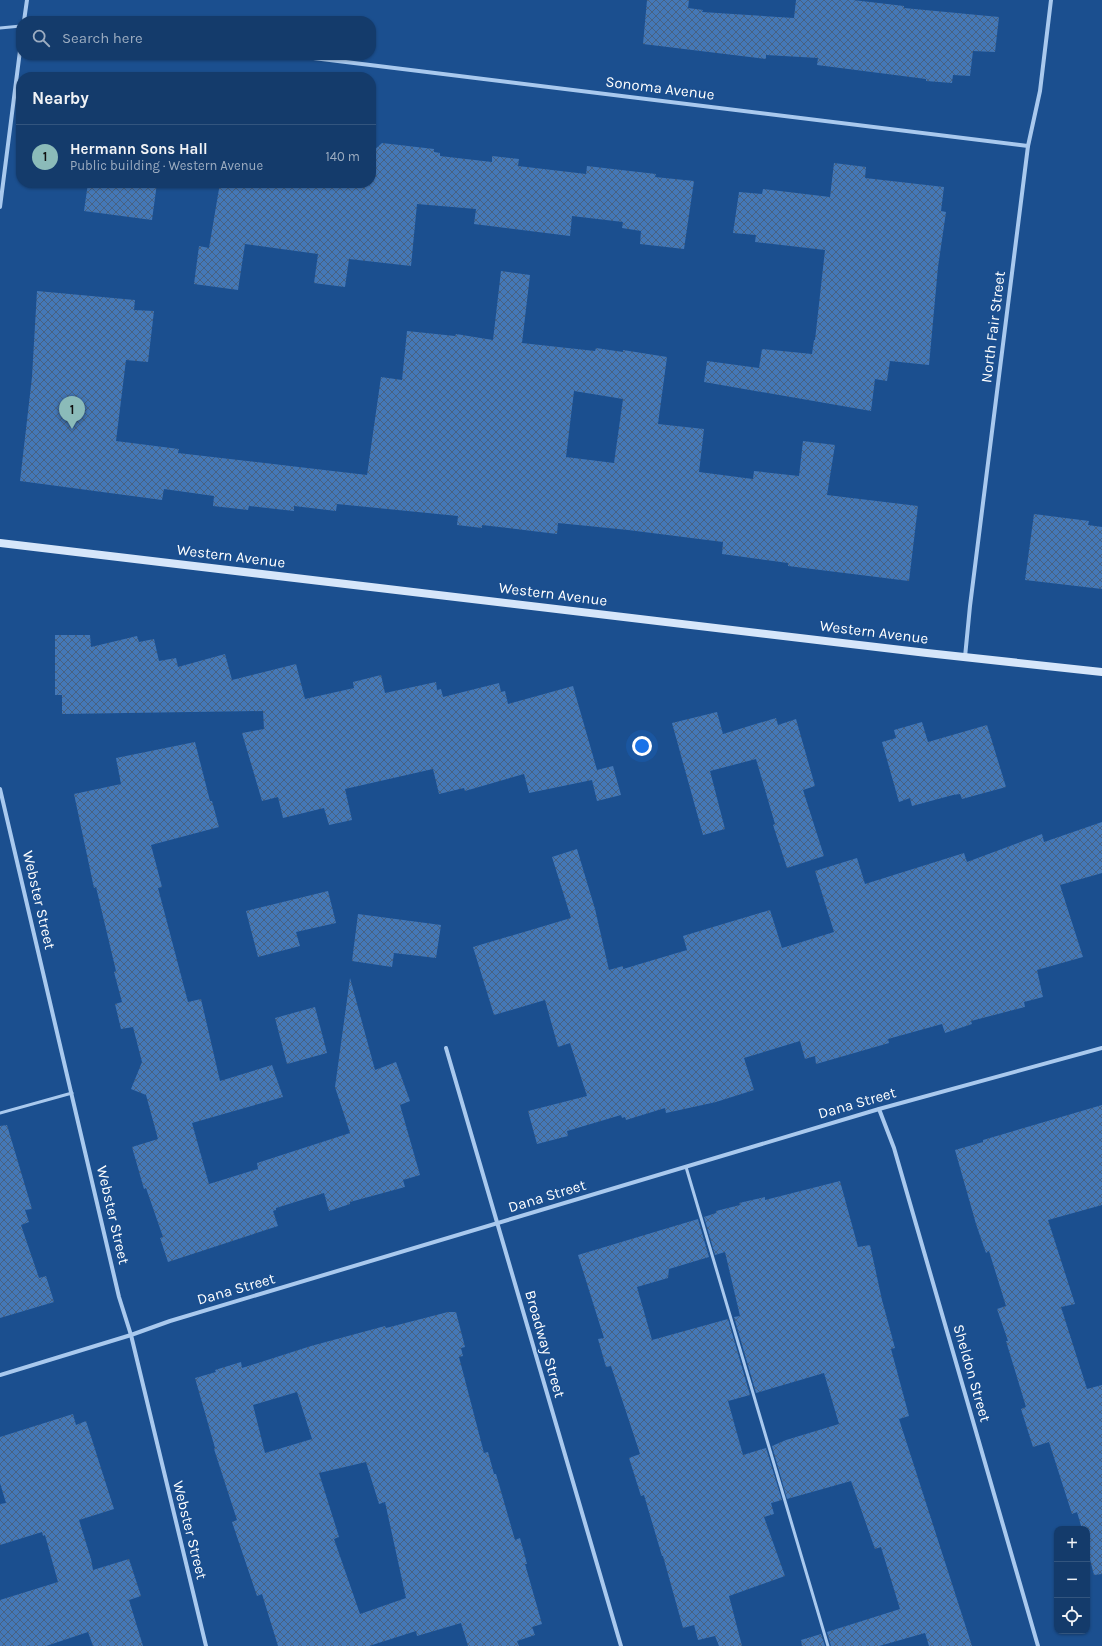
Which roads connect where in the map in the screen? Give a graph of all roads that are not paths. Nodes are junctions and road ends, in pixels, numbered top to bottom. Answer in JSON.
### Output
{"nodes":[{"id":1,"x":27,"y":0,"type":"edge"},
{"id":2,"x":1051,"y":0,"type":"edge"},
{"id":3,"x":25,"y":16,"type":"edge"},
{"id":4,"x":16,"y":26,"type":"edge"},
{"id":5,"x":0,"y":28,"type":"edge"},
{"id":6,"x":19,"y":60,"type":"edge"},
{"id":7,"x":330,"y":60,"type":"edge"},
{"id":8,"x":17,"y":72,"type":"edge"},
{"id":9,"x":16,"y":82,"type":"edge"},
{"id":10,"x":1028,"y":146,"type":"junction"},
{"id":11,"x":0,"y":207,"type":"edge"},
{"id":12,"x":0,"y":543,"type":"edge"},
{"id":13,"x":965,"y":657,"type":"junction"},
{"id":14,"x":1102,"y":672,"type":"edge"},
{"id":15,"x":0,"y":789,"type":"edge"},
{"id":16,"x":2,"y":807,"type":"edge"},
{"id":17,"x":446,"y":1048,"type":"dead end"},
{"id":18,"x":1102,"y":1048,"type":"edge"},
{"id":19,"x":72,"y":1093,"type":"junction"},
{"id":20,"x":879,"y":1109,"type":"junction"},
{"id":21,"x":0,"y":1113,"type":"edge"},
{"id":22,"x":686,"y":1167,"type":"junction"},
{"id":23,"x":497,"y":1224,"type":"junction"},
{"id":24,"x":131,"y":1335,"type":"junction"},
{"id":25,"x":0,"y":1375,"type":"edge"},
{"id":26,"x":206,"y":1646,"type":"edge"},
{"id":27,"x":621,"y":1646,"type":"edge"},
{"id":28,"x":828,"y":1646,"type":"edge"},
{"id":29,"x":1038,"y":1646,"type":"edge"}],
"edges":[{"from":1,"to":3,"type":"street"},
{"from":2,"to":10,"type":"street","name":"North Fair Street"},
{"from":4,"to":5,"type":"lane"},
{"from":6,"to":8,"type":"street"},
{"from":7,"to":10,"type":"street","name":"Sonoma Avenue"},
{"from":9,"to":11,"type":"street"},
{"from":10,"to":13,"type":"street","name":"North Fair Street"},
{"from":12,"to":13,"type":"street","name":"Western Avenue"},
{"from":13,"to":14,"type":"street","name":"Western Avenue"},
{"from":15,"to":16,"type":"street","name":"Webster Street"},
{"from":16,"to":19,"type":"street","name":"Webster Street"},
{"from":17,"to":23,"type":"street","name":"Broadway Street"},
{"from":18,"to":20,"type":"street","name":"Dana Street"},
{"from":19,"to":21,"type":"lane"},
{"from":19,"to":24,"type":"street","name":"Webster Street"},
{"from":20,"to":22,"type":"street","name":"Dana Street"},
{"from":20,"to":29,"type":"street","name":"Sheldon Street"},
{"from":22,"to":23,"type":"street","name":"Dana Street"},
{"from":22,"to":28,"type":"lane"},
{"from":23,"to":24,"type":"street","name":"Dana Street"},
{"from":23,"to":27,"type":"street","name":"Broadway Street"},
{"from":24,"to":25,"type":"street","name":"Dana Street"},
{"from":24,"to":26,"type":"street","name":"Webster Street"}]}
